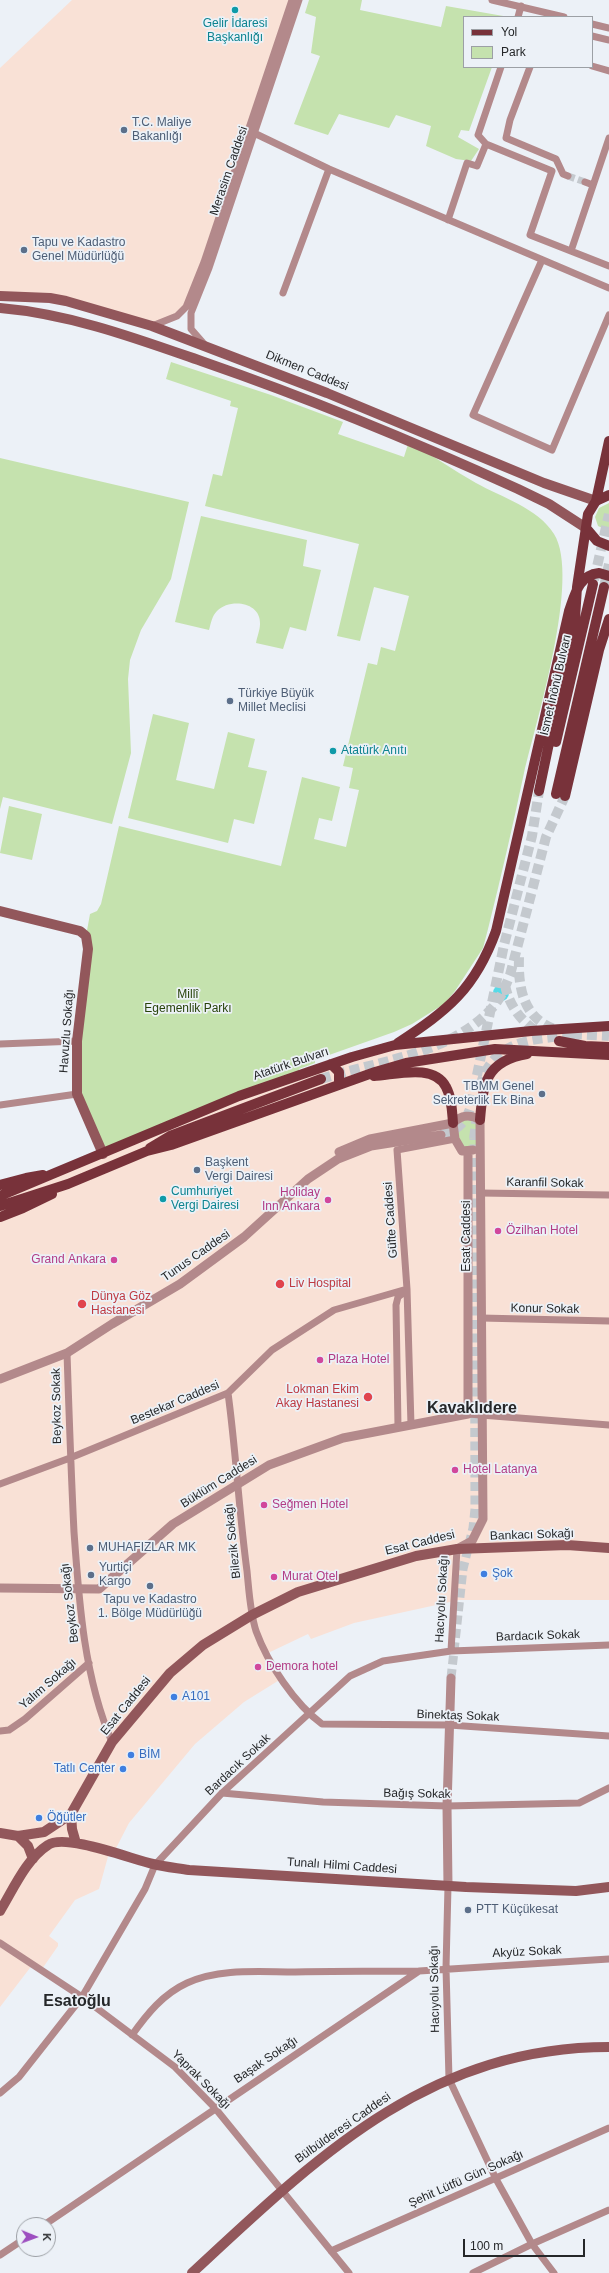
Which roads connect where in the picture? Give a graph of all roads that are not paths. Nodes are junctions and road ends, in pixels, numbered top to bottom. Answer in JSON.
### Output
{"nodes":[{"id":1,"x":292,"y":0,"type":"edge"},
{"id":2,"x":299,"y":0,"type":"edge"},
{"id":3,"x":492,"y":0,"type":"edge"},
{"id":4,"x":521,"y":6,"type":"junction"},
{"id":5,"x":518,"y":16,"type":"edge"},
{"id":6,"x":560,"y":16,"type":"edge"},
{"id":7,"x":593,"y":24,"type":"edge"},
{"id":8,"x":609,"y":28,"type":"edge"},
{"id":9,"x":593,"y":36,"type":"edge"},
{"id":10,"x":609,"y":40,"type":"edge"},
{"id":11,"x":593,"y":66,"type":"edge"},
{"id":12,"x":501,"y":68,"type":"edge"},
{"id":13,"x":530,"y":68,"type":"edge"},
{"id":14,"x":609,"y":70,"type":"edge"},
{"id":15,"x":254,"y":133,"type":"junction"},
{"id":16,"x":609,"y":138,"type":"edge"},
{"id":17,"x":486,"y":144,"type":"junction"},
{"id":18,"x":329,"y":169,"type":"junction"},
{"id":19,"x":568,"y":176,"type":"tunnel mouth"},
{"id":20,"x":585,"y":182,"type":"tunnel mouth"},
{"id":21,"x":593,"y":185,"type":"junction"},
{"id":22,"x":448,"y":220,"type":"junction"},
{"id":23,"x":571,"y":251,"type":"junction"},
{"id":24,"x":542,"y":260,"type":"junction"},
{"id":25,"x":609,"y":266,"type":"edge"},
{"id":26,"x":609,"y":288,"type":"edge"},
{"id":27,"x":283,"y":293,"type":"dead end"},
{"id":28,"x":0,"y":296,"type":"edge"},
{"id":29,"x":50,"y":298,"type":"junction"},
{"id":30,"x":66,"y":301,"type":"junction"},
{"id":31,"x":0,"y":308,"type":"edge"},
{"id":32,"x":46,"y":314,"type":"junction"},
{"id":33,"x":609,"y":315,"type":"edge"},
{"id":34,"x":61,"y":317,"type":"junction"},
{"id":35,"x":152,"y":326,"type":"junction"},
{"id":36,"x":205,"y":345,"type":"junction"},
{"id":37,"x":609,"y":440,"type":"edge"},
{"id":38,"x":609,"y":495,"type":"edge"},
{"id":39,"x":596,"y":501,"type":"junction"},
{"id":40,"x":586,"y":528,"type":"junction"},
{"id":41,"x":609,"y":546,"type":"edge"},
{"id":42,"x":609,"y":576,"type":"edge"},
{"id":43,"x":593,"y":584,"type":"tunnel mouth"},
{"id":44,"x":577,"y":587,"type":"junction"},
{"id":45,"x":604,"y":587,"type":"tunnel mouth"},
{"id":46,"x":609,"y":619,"type":"edge"},
{"id":47,"x":0,"y":911,"type":"edge"},
{"id":48,"x":609,"y":1026,"type":"edge"},
{"id":49,"x":77,"y":1041,"type":"junction"},
{"id":50,"x":558,"y":1041,"type":"tunnel mouth"},
{"id":51,"x":0,"y":1044,"type":"edge"},
{"id":52,"x":395,"y":1045,"type":"junction"},
{"id":53,"x":609,"y":1047,"type":"edge"},
{"id":54,"x":540,"y":1051,"type":"junction"},
{"id":55,"x":609,"y":1055,"type":"edge"},
{"id":56,"x":331,"y":1064,"type":"junction"},
{"id":57,"x":360,"y":1078,"type":"junction"},
{"id":58,"x":321,"y":1079,"type":"tunnel mouth"},
{"id":59,"x":339,"y":1086,"type":"junction"},
{"id":60,"x":77,"y":1094,"type":"junction"},
{"id":61,"x":0,"y":1105,"type":"edge"},
{"id":62,"x":480,"y":1120,"type":"junction"},
{"id":63,"x":453,"y":1123,"type":"junction"},
{"id":64,"x":441,"y":1135,"type":"tunnel mouth"},
{"id":65,"x":455,"y":1139,"type":"junction"},
{"id":66,"x":480,"y":1140,"type":"junction"},
{"id":67,"x":147,"y":1151,"type":"junction"},
{"id":68,"x":468,"y":1152,"type":"junction"},
{"id":69,"x":103,"y":1154,"type":"junction"},
{"id":70,"x":53,"y":1174,"type":"junction"},
{"id":71,"x":308,"y":1179,"type":"junction"},
{"id":72,"x":68,"y":1184,"type":"junction"},
{"id":73,"x":0,"y":1186,"type":"edge"},
{"id":74,"x":480,"y":1193,"type":"junction"},
{"id":75,"x":609,"y":1195,"type":"edge"},
{"id":76,"x":0,"y":1196,"type":"edge"},
{"id":77,"x":0,"y":1206,"type":"edge"},
{"id":78,"x":0,"y":1217,"type":"edge"},
{"id":79,"x":407,"y":1289,"type":"junction"},
{"id":80,"x":481,"y":1318,"type":"junction"},
{"id":81,"x":609,"y":1322,"type":"edge"},
{"id":82,"x":67,"y":1353,"type":"junction"},
{"id":83,"x":396,"y":1356,"type":"junction"},
{"id":84,"x":408,"y":1356,"type":"junction"},
{"id":85,"x":0,"y":1379,"type":"edge"},
{"id":86,"x":228,"y":1393,"type":"junction"},
{"id":87,"x":468,"y":1414,"type":"junction"},
{"id":88,"x":482,"y":1414,"type":"junction"},
{"id":89,"x":411,"y":1425,"type":"junction"},
{"id":90,"x":609,"y":1425,"type":"edge"},
{"id":91,"x":398,"y":1427,"type":"junction"},
{"id":92,"x":70,"y":1458,"type":"junction"},
{"id":93,"x":239,"y":1483,"type":"junction"},
{"id":94,"x":0,"y":1484,"type":"edge"},
{"id":95,"x":609,"y":1548,"type":"edge"},
{"id":96,"x":457,"y":1549,"type":"junction"},
{"id":97,"x":0,"y":1588,"type":"edge"},
{"id":98,"x":78,"y":1588,"type":"junction"},
{"id":99,"x":252,"y":1615,"type":"junction"},
{"id":100,"x":609,"y":1645,"type":"edge"},
{"id":101,"x":451,"y":1651,"type":"junction"},
{"id":102,"x":89,"y":1663,"type":"junction"},
{"id":103,"x":451,"y":1678,"type":"tunnel mouth"},
{"id":104,"x":310,"y":1715,"type":"junction"},
{"id":105,"x":450,"y":1725,"type":"junction"},
{"id":106,"x":0,"y":1732,"type":"edge"},
{"id":107,"x":609,"y":1736,"type":"edge"},
{"id":108,"x":112,"y":1742,"type":"junction"},
{"id":109,"x":609,"y":1788,"type":"edge"},
{"id":110,"x":222,"y":1793,"type":"junction"},
{"id":111,"x":447,"y":1806,"type":"junction"},
{"id":112,"x":71,"y":1814,"type":"junction"},
{"id":113,"x":0,"y":1833,"type":"edge"},
{"id":114,"x":18,"y":1836,"type":"junction"},
{"id":115,"x":76,"y":1843,"type":"junction"},
{"id":116,"x":33,"y":1859,"type":"junction"},
{"id":117,"x":155,"y":1865,"type":"junction"},
{"id":118,"x":448,"y":1886,"type":"junction"},
{"id":119,"x":609,"y":1887,"type":"edge"},
{"id":120,"x":0,"y":1912,"type":"edge"},
{"id":121,"x":0,"y":1943,"type":"edge"},
{"id":122,"x":609,"y":1959,"type":"edge"},
{"id":123,"x":446,"y":1968,"type":"junction"},
{"id":124,"x":419,"y":1971,"type":"junction"},
{"id":125,"x":82,"y":1997,"type":"junction"},
{"id":126,"x":132,"y":2034,"type":"junction"},
{"id":127,"x":609,"y":2047,"type":"edge"},
{"id":128,"x":449,"y":2079,"type":"junction"},
{"id":129,"x":0,"y":2093,"type":"edge"},
{"id":130,"x":215,"y":2108,"type":"junction"},
{"id":131,"x":609,"y":2128,"type":"edge"},
{"id":132,"x":496,"y":2179,"type":"junction"},
{"id":133,"x":282,"y":2189,"type":"junction"},
{"id":134,"x":609,"y":2210,"type":"edge"},
{"id":135,"x":56,"y":2217,"type":"edge"},
{"id":136,"x":16,"y":2244,"type":"edge"},
{"id":137,"x":532,"y":2244,"type":"junction"},
{"id":138,"x":331,"y":2251,"type":"junction"},
{"id":139,"x":0,"y":2255,"type":"edge"},
{"id":140,"x":192,"y":2273,"type":"edge"},
{"id":141,"x":349,"y":2273,"type":"edge"},
{"id":142,"x":473,"y":2273,"type":"edge"},
{"id":143,"x":554,"y":2273,"type":"edge"}],
"edges":[{"from":1,"to":35,"type":"street","name":"Merasim Caddesi"},
{"from":2,"to":15,"type":"street","name":"Merasim Caddesi"},
{"from":3,"to":4,"type":"street"},
{"from":4,"to":5,"type":"street"},
{"from":4,"to":6,"type":"street"},
{"from":7,"to":8,"type":"street"},
{"from":9,"to":10,"type":"street"},
{"from":11,"to":14,"type":"street"},
{"from":12,"to":17,"type":"street"},
{"from":13,"to":19,"type":"street"},
{"from":15,"to":18,"type":"street"},
{"from":15,"to":36,"type":"street","name":"Merasim Caddesi"},
{"from":16,"to":21,"type":"street"},
{"from":17,"to":22,"type":"street"},
{"from":17,"to":23,"type":"street"},
{"from":18,"to":22,"type":"street"},
{"from":18,"to":27,"type":"street"},
{"from":20,"to":21,"type":"street"},
{"from":21,"to":23,"type":"street"},
{"from":22,"to":24,"type":"street"},
{"from":23,"to":25,"type":"street"},
{"from":24,"to":26,"type":"street"},
{"from":24,"to":33,"type":"street"},
{"from":28,"to":29,"type":"main road","name":"Dikmen Caddesi"},
{"from":29,"to":30,"type":"main road","name":"Dikmen Caddesi"},
{"from":29,"to":32,"type":"main road"},
{"from":30,"to":34,"type":"main road"},
{"from":30,"to":35,"type":"main road","name":"Dikmen Caddesi"},
{"from":31,"to":32,"type":"main road","name":"Dikmen Caddesi"},
{"from":32,"to":34,"type":"main road","name":"Dikmen Caddesi"},
{"from":34,"to":40,"type":"main road","name":"Dikmen Caddesi"},
{"from":35,"to":36,"type":"main road","name":"Dikmen Caddesi"},
{"from":36,"to":39,"type":"main road","name":"Dikmen Caddesi"},
{"from":37,"to":39,"type":"main road"},
{"from":38,"to":39,"type":"main road"},
{"from":39,"to":40,"type":"main road"},
{"from":40,"to":41,"type":"main road"},
{"from":40,"to":44,"type":"main road"},
{"from":42,"to":44,"type":"main road"},
{"from":43,"to":44,"type":"main road","name":"İsmet İnönü Bulvarı"},
{"from":44,"to":52,"type":"main road"},
{"from":45,"to":46,"type":"main road","name":"İsmet İnönü Bulvarı"},
{"from":47,"to":49,"type":"main road","name":"Havuzlu Sokağı"},
{"from":48,"to":52,"type":"main road","name":"Atatürk Bulvarı"},
{"from":49,"to":51,"type":"street"},
{"from":49,"to":60,"type":"main road","name":"Havuzlu Sokağı"},
{"from":50,"to":53,"type":"main road"},
{"from":52,"to":56,"type":"main road","name":"Atatürk Bulvarı"},
{"from":54,"to":55,"type":"main road"},
{"from":54,"to":57,"type":"main road"},
{"from":54,"to":62,"type":"main road"},
{"from":56,"to":59,"type":"main road"},
{"from":56,"to":69,"type":"main road","name":"Atatürk Bulvarı"},
{"from":57,"to":59,"type":"main road"},
{"from":57,"to":63,"type":"main road"},
{"from":58,"to":67,"type":"main road"},
{"from":59,"to":67,"type":"main road"},
{"from":60,"to":61,"type":"street"},
{"from":60,"to":69,"type":"main road","name":"Havuzlu Sokağı"},
{"from":62,"to":63,"type":"street"},
{"from":62,"to":66,"type":"street","name":"Esat Caddesi"},
{"from":63,"to":65,"type":"street"},
{"from":63,"to":71,"type":"street","name":"Tunus Caddesi"},
{"from":64,"to":71,"type":"street","name":"Tunus Caddesi"},
{"from":65,"to":68,"type":"street"},
{"from":65,"to":79,"type":"street","name":"Güfte Caddesi"},
{"from":66,"to":68,"type":"street"},
{"from":66,"to":74,"type":"street","name":"Esat Caddesi"},
{"from":67,"to":72,"type":"main road"},
{"from":68,"to":87,"type":"street","name":"Esat Caddesi"},
{"from":69,"to":70,"type":"main road","name":"Atatürk Bulvarı"},
{"from":70,"to":73,"type":"main road"},
{"from":70,"to":76,"type":"main road","name":"Atatürk Bulvarı"},
{"from":71,"to":82,"type":"street","name":"Tunus Caddesi"},
{"from":72,"to":77,"type":"main road"},
{"from":72,"to":78,"type":"main road"},
{"from":74,"to":75,"type":"street","name":"Karanfil Sokak"},
{"from":74,"to":80,"type":"street","name":"Esat Caddesi"},
{"from":79,"to":83,"type":"street"},
{"from":79,"to":84,"type":"street","name":"Güfte Caddesi"},
{"from":79,"to":86,"type":"street","name":"Bestekar Caddesi"},
{"from":80,"to":81,"type":"street","name":"Konur Sokak"},
{"from":80,"to":88,"type":"street","name":"Esat Caddesi"},
{"from":82,"to":85,"type":"street","name":"Tunus Caddesi"},
{"from":82,"to":92,"type":"street","name":"Beykoz Sokak"},
{"from":83,"to":84,"type":"street"},
{"from":83,"to":91,"type":"street"},
{"from":84,"to":89,"type":"street","name":"Güfte Caddesi"},
{"from":86,"to":92,"type":"street","name":"Bestekar Caddesi"},
{"from":86,"to":93,"type":"street","name":"Bilezik Sokağı"},
{"from":87,"to":88,"type":"street"},
{"from":87,"to":89,"type":"street","name":"Büklüm Caddesi"},
{"from":88,"to":90,"type":"street"},
{"from":88,"to":96,"type":"street","name":"Esat Caddesi"},
{"from":89,"to":91,"type":"street","name":"Büklüm Caddesi"},
{"from":91,"to":93,"type":"street","name":"Büklüm Caddesi"},
{"from":92,"to":94,"type":"street","name":"Bestekar Caddesi"},
{"from":92,"to":98,"type":"street","name":"Beykoz Sokağı"},
{"from":93,"to":98,"type":"street","name":"Büklüm Caddesi"},
{"from":93,"to":99,"type":"street","name":"Bilezik Sokağı"},
{"from":95,"to":96,"type":"main road","name":"Bankacı Sokağı"},
{"from":96,"to":99,"type":"main road","name":"Esat Caddesi"},
{"from":96,"to":101,"type":"street","name":"Hacıyolu Sokağı"},
{"from":97,"to":98,"type":"street","name":"Büklüm Caddesi"},
{"from":98,"to":102,"type":"street","name":"Beykoz Sokağı"},
{"from":99,"to":104,"type":"street","name":"Bilezik Sokağı"},
{"from":99,"to":108,"type":"main road","name":"Esat Caddesi"},
{"from":100,"to":101,"type":"street","name":"Bardacık Sokak"},
{"from":101,"to":104,"type":"street","name":"Bardacık Sokak"},
{"from":102,"to":106,"type":"street","name":"Yalım Sokağı"},
{"from":102,"to":108,"type":"street","name":"Beykoz Sokağı"},
{"from":103,"to":105,"type":"street","name":"Hacıyolu Sokağı"},
{"from":104,"to":105,"type":"street","name":"Binektaş Sokak"},
{"from":104,"to":110,"type":"street","name":"Bardacık Sokak"},
{"from":105,"to":107,"type":"street","name":"Binektaş Sokak"},
{"from":105,"to":111,"type":"street","name":"Hacıyolu Sokağı"},
{"from":108,"to":112,"type":"main road","name":"Esat Caddesi"},
{"from":109,"to":111,"type":"street","name":"Bağış Sokak"},
{"from":110,"to":111,"type":"street","name":"Bağış Sokak"},
{"from":110,"to":117,"type":"street","name":"Bardacık Sokak"},
{"from":111,"to":118,"type":"street","name":"Hacıyolu Sokağı"},
{"from":112,"to":114,"type":"main road"},
{"from":112,"to":115,"type":"main road"},
{"from":113,"to":114,"type":"main road"},
{"from":114,"to":116,"type":"main road"},
{"from":115,"to":116,"type":"main road"},
{"from":115,"to":117,"type":"main road","name":"Tunalı Hilmi Caddesi"},
{"from":116,"to":120,"type":"main road"},
{"from":117,"to":118,"type":"main road","name":"Tunalı Hilmi Caddesi"},
{"from":117,"to":125,"type":"street","name":"Bardacık Sokak"},
{"from":118,"to":119,"type":"main road","name":"Tunalı Hilmi Caddesi"},
{"from":118,"to":123,"type":"street","name":"Hacıyolu Sokağı"},
{"from":121,"to":125,"type":"street","name":"Yaprak Sokağı"},
{"from":122,"to":123,"type":"street","name":"Akyüz Sokak"},
{"from":123,"to":124,"type":"street","name":"Başak Sokağı"},
{"from":123,"to":128,"type":"street","name":"Hacıyolu Sokağı"},
{"from":124,"to":126,"type":"street"},
{"from":124,"to":130,"type":"street","name":"Başak Sokağı"},
{"from":125,"to":126,"type":"street","name":"Yaprak Sokağı"},
{"from":125,"to":129,"type":"street","name":"Bardacık Sokak"},
{"from":126,"to":130,"type":"street","name":"Yaprak Sokağı"},
{"from":127,"to":128,"type":"main road","name":"Bülbülderesi Caddesi"},
{"from":128,"to":132,"type":"street","name":"Hacıyolu Sokağı"},
{"from":128,"to":133,"type":"main road","name":"Bülbülderesi Caddesi"},
{"from":130,"to":133,"type":"street","name":"Yaprak Sokağı"},
{"from":130,"to":135,"type":"street","name":"Başak Sokağı"},
{"from":131,"to":132,"type":"street","name":"Şehit Lütfü Gün Sokağı"},
{"from":132,"to":137,"type":"street","name":"Hacıyolu Sokağı"},
{"from":132,"to":138,"type":"street","name":"Şehit Lütfü Gün Sokağı"},
{"from":133,"to":138,"type":"street","name":"Yaprak Sokağı"},
{"from":133,"to":140,"type":"main road","name":"Bülbülderesi Caddesi"},
{"from":134,"to":137,"type":"street"},
{"from":136,"to":139,"type":"street"},
{"from":137,"to":142,"type":"street"},
{"from":137,"to":143,"type":"street","name":"Hacıyolu Sokağı"},
{"from":138,"to":141,"type":"street","name":"Yaprak Sokağı"}]}
